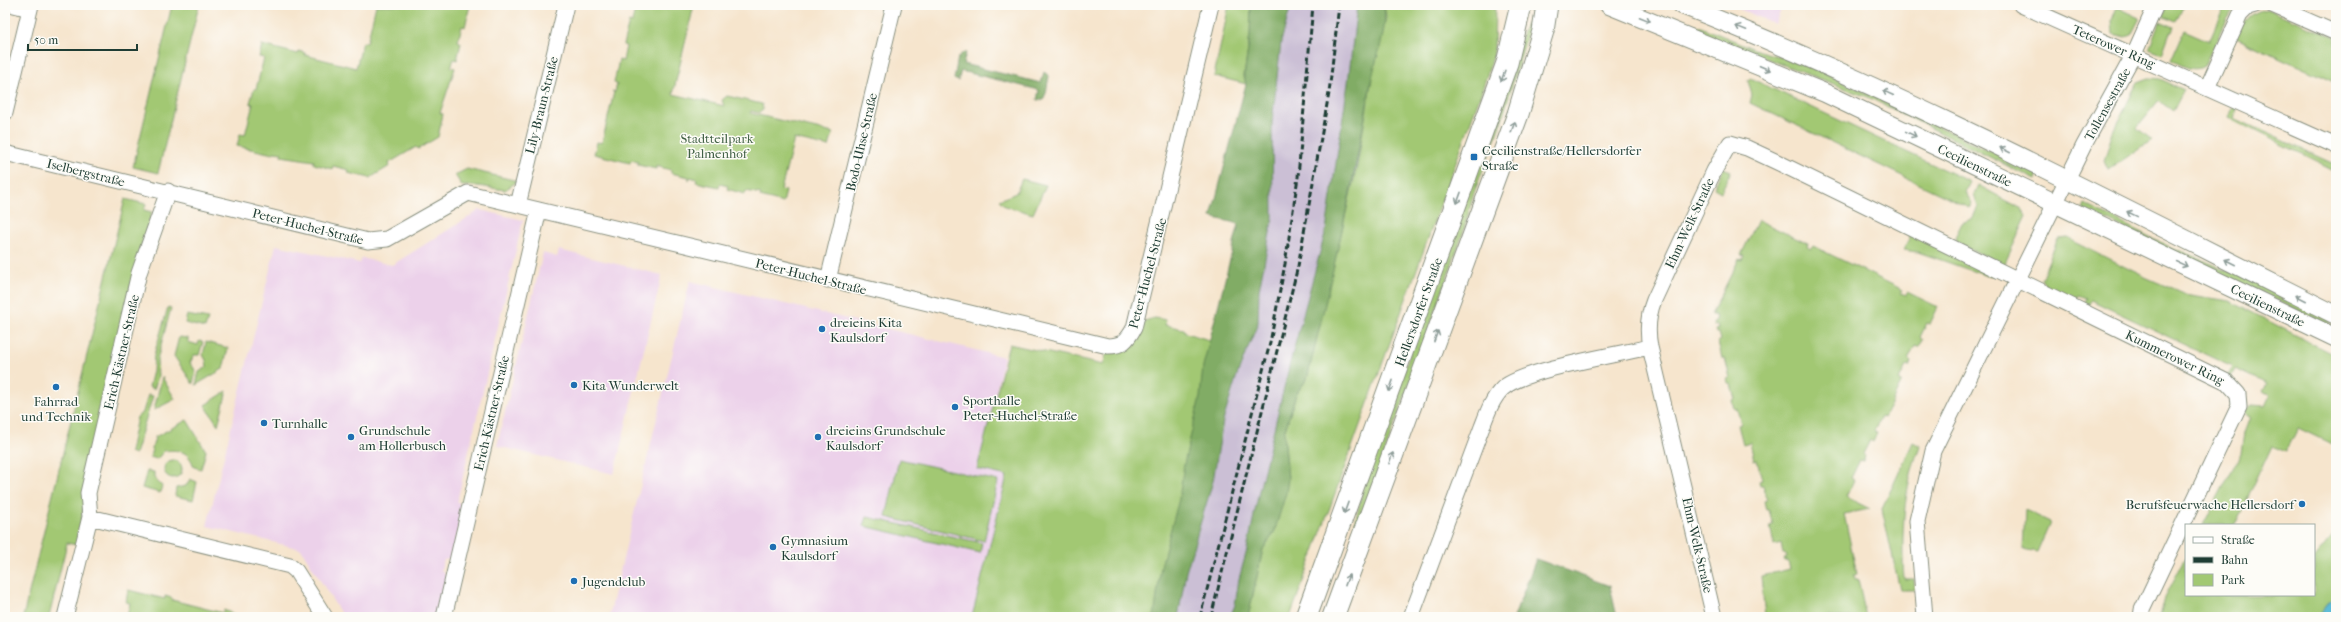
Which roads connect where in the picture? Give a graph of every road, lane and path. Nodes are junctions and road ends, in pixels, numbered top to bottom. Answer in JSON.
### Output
{"nodes":[{"id":1,"x":14,"y":5,"type":"edge"},
{"id":2,"x":566,"y":5,"type":"edge"},
{"id":3,"x":894,"y":5,"type":"edge"},
{"id":4,"x":1211,"y":5,"type":"edge"},
{"id":5,"x":1521,"y":5,"type":"edge"},
{"id":6,"x":1547,"y":5,"type":"edge"},
{"id":7,"x":1609,"y":5,"type":"edge"},
{"id":8,"x":1682,"y":5,"type":"edge"},
{"id":9,"x":2021,"y":5,"type":"edge"},
{"id":10,"x":2156,"y":5,"type":"edge"},
{"id":11,"x":2255,"y":5,"type":"edge"},
{"id":12,"x":2272,"y":5,"type":"edge"},
{"id":13,"x":31,"y":7,"type":"edge"},
{"id":14,"x":2336,"y":33,"type":"edge"},
{"id":15,"x":2134,"y":54,"type":"junction"},
{"id":16,"x":2207,"y":88,"type":"junction"},
{"id":17,"x":5,"y":113,"type":"edge"},
{"id":18,"x":2336,"y":146,"type":"edge"},
{"id":19,"x":5,"y":153,"type":"edge"},
{"id":20,"x":2066,"y":181,"type":"junction"},
{"id":21,"x":168,"y":191,"type":"junction"},
{"id":22,"x":2056,"y":204,"type":"junction"},
{"id":23,"x":518,"y":205,"type":"junction"},
{"id":24,"x":539,"y":210,"type":"junction"},
{"id":25,"x":828,"y":280,"type":"junction"},
{"id":26,"x":2018,"y":281,"type":"junction"},
{"id":27,"x":2336,"y":315,"type":"edge"},
{"id":28,"x":2336,"y":338,"type":"edge"},
{"id":29,"x":1650,"y":347,"type":"junction"},
{"id":30,"x":90,"y":516,"type":"junction"},
{"id":31,"x":65,"y":617,"type":"edge"},
{"id":32,"x":325,"y":617,"type":"edge"},
{"id":33,"x":444,"y":617,"type":"edge"},
{"id":34,"x":1306,"y":617,"type":"edge"},
{"id":35,"x":1333,"y":617,"type":"edge"},
{"id":36,"x":1411,"y":617,"type":"edge"},
{"id":37,"x":1714,"y":617,"type":"edge"},
{"id":38,"x":1924,"y":617,"type":"edge"},
{"id":39,"x":2141,"y":617,"type":"edge"}],
"edges":[{"from":1,"to":13,"type":"street"},
{"from":2,"to":23,"type":"street","name":"Lily-Braun-Straße"},
{"from":3,"to":25,"type":"street","name":"Bodo-Uhse-Straße"},
{"from":4,"to":25,"type":"street","name":"Peter-Huchel-Straße"},
{"from":5,"to":34,"type":"main road","name":"Hellersdorfer Straße","one_way":true},
{"from":35,"to":6,"type":"main road","name":"Hellersdorfer Straße","one_way":true},
{"from":7,"to":22,"type":"street","name":"Cecilienstraße","one_way":true},
{"from":20,"to":8,"type":"street","name":"Cecilienstraße","one_way":true},
{"from":9,"to":15,"type":"street","name":"Teterower Ring"},
{"from":10,"to":15,"type":"street","name":"Tollensestraße"},
{"from":11,"to":16,"type":"street"},
{"from":12,"to":14,"type":"street"},
{"from":13,"to":17,"type":"street"},
{"from":15,"to":16,"type":"street","name":"Teterower Ring"},
{"from":15,"to":20,"type":"street","name":"Tollensestraße"},
{"from":16,"to":18,"type":"street","name":"Teterower Ring"},
{"from":19,"to":21,"type":"street","name":"Iselbergstraße"},
{"from":20,"to":22,"type":"street"},
{"from":27,"to":20,"type":"street","name":"Cecilienstraße","one_way":true},
{"from":21,"to":23,"type":"street","name":"Peter-Huchel-Straße"},
{"from":21,"to":30,"type":"street","name":"Erich-Kästner-Straße"},
{"from":22,"to":26,"type":"street"},
{"from":22,"to":28,"type":"street","name":"Cecilienstraße","one_way":true},
{"from":23,"to":24,"type":"street","name":"Peter-Huchel-Straße"},
{"from":24,"to":25,"type":"street","name":"Peter-Huchel-Straße"},
{"from":24,"to":33,"type":"street","name":"Erich-Kästner-Straße"},
{"from":26,"to":29,"type":"street","name":"Ehm-Welk-Straße"},
{"from":26,"to":38,"type":"street"},
{"from":26,"to":39,"type":"street","name":"Kummerower Ring"},
{"from":29,"to":36,"type":"street"},
{"from":29,"to":37,"type":"street","name":"Ehm-Welk-Straße"},
{"from":30,"to":31,"type":"street","name":"Erich-Kästner-Straße"},
{"from":30,"to":32,"type":"street"}]}
